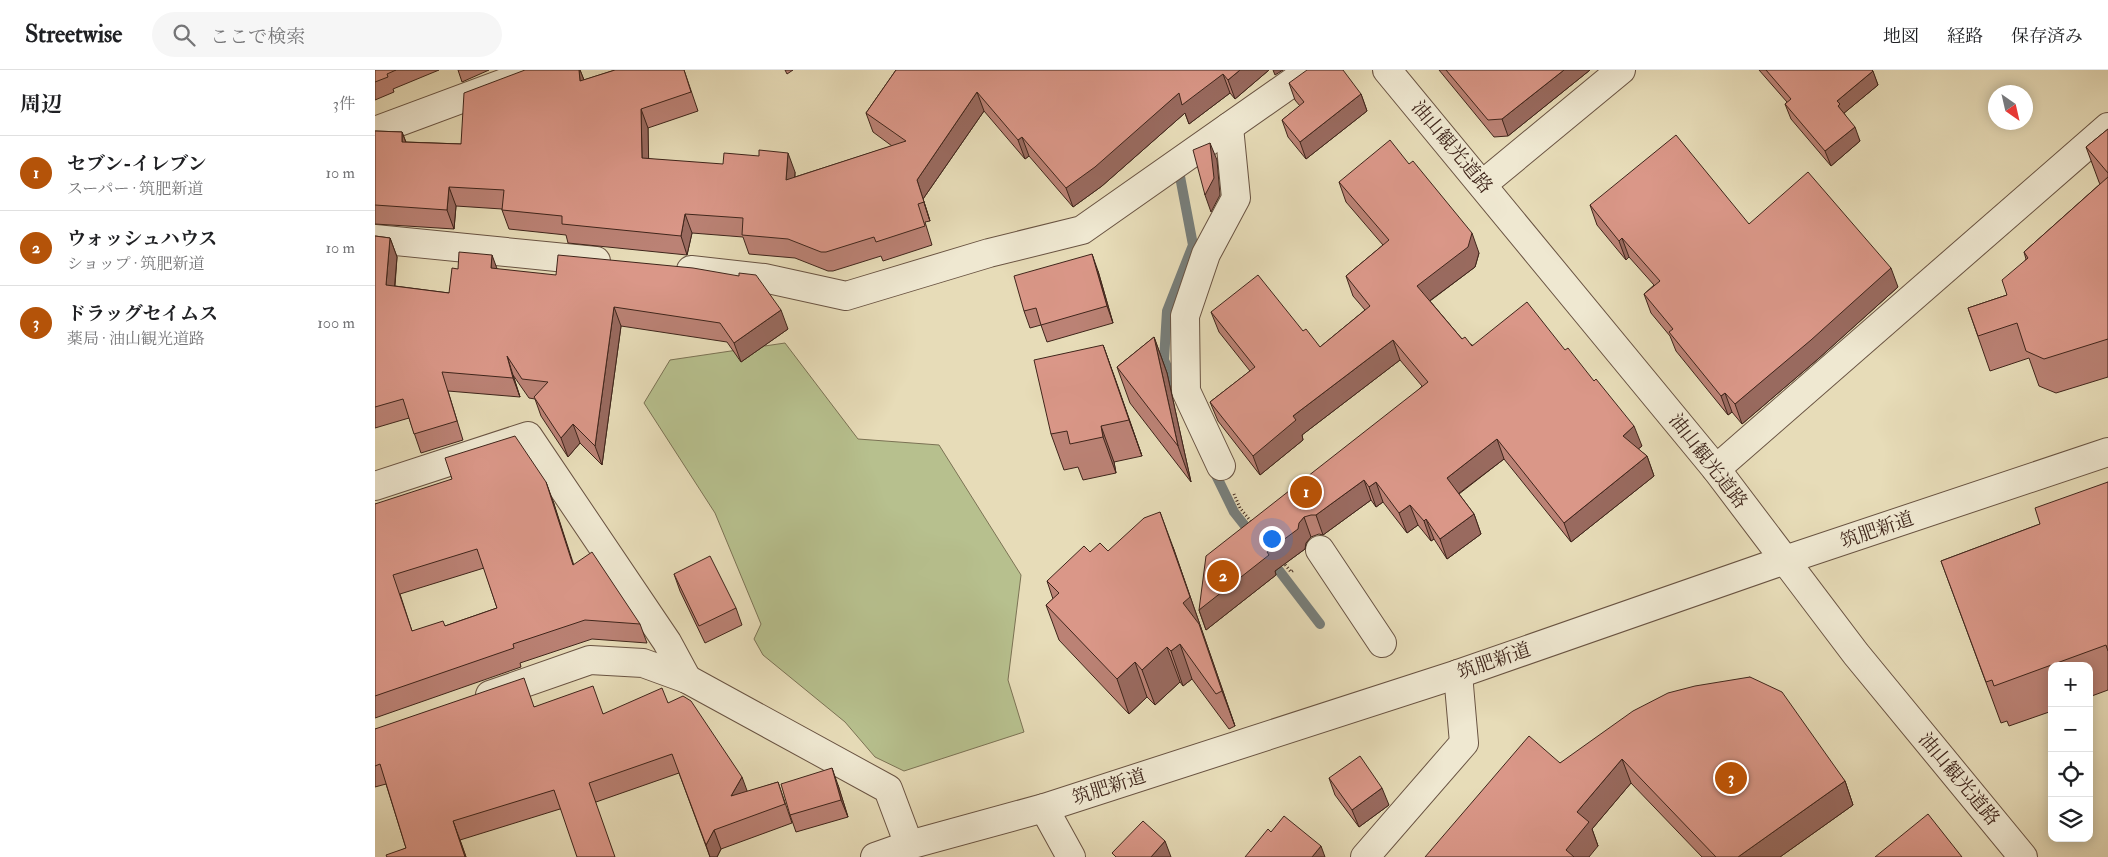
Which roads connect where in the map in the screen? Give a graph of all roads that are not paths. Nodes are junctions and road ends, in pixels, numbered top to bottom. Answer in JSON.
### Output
{"nodes":[{"id":1,"x":539,"y":70,"type":"edge"},
{"id":2,"x":1310,"y":70,"type":"edge"},
{"id":3,"x":1387,"y":70,"type":"edge"},
{"id":4,"x":1621,"y":70,"type":"edge"},
{"id":5,"x":1229,"y":127,"type":"junction"},
{"id":6,"x":2108,"y":127,"type":"edge"},
{"id":7,"x":375,"y":131,"type":"edge"},
{"id":8,"x":1483,"y":184,"type":"junction"},
{"id":9,"x":375,"y":239,"type":"edge"},
{"id":10,"x":618,"y":263,"type":"edge"},
{"id":11,"x":667,"y":268,"type":"edge"},
{"id":12,"x":2108,"y":452,"type":"edge"},
{"id":13,"x":1221,"y":466,"type":"road end"},
{"id":14,"x":1716,"y":469,"type":"junction"},
{"id":15,"x":375,"y":486,"type":"edge"},
{"id":16,"x":1320,"y":550,"type":"road end"},
{"id":17,"x":1785,"y":560,"type":"junction"},
{"id":18,"x":1382,"y":643,"type":"dead end"},
{"id":19,"x":1458,"y":674,"type":"junction"},
{"id":20,"x":687,"y":679,"type":"junction"},
{"id":21,"x":468,"y":702,"type":"edge"},
{"id":22,"x":1045,"y":808,"type":"junction"},
{"id":23,"x":909,"y":845,"type":"junction"},
{"id":24,"x":875,"y":857,"type":"edge"},
{"id":25,"x":1071,"y":857,"type":"edge"},
{"id":26,"x":1365,"y":857,"type":"edge"},
{"id":27,"x":2023,"y":857,"type":"edge"}],
"edges":[{"from":1,"to":7,"type":"street"},
{"from":2,"to":5,"type":"street"},
{"from":3,"to":8,"type":"street","name":"油山観光道路"},
{"from":4,"to":8,"type":"street"},
{"from":5,"to":11,"type":"street"},
{"from":5,"to":13,"type":"street"},
{"from":6,"to":14,"type":"street"},
{"from":8,"to":14,"type":"street","name":"油山観光道路"},
{"from":9,"to":10,"type":"street"},
{"from":12,"to":17,"type":"street","name":"筑肥新道"},
{"from":14,"to":17,"type":"street","name":"油山観光道路"},
{"from":15,"to":20,"type":"street"},
{"from":16,"to":18,"type":"street"},
{"from":17,"to":19,"type":"street","name":"筑肥新道"},
{"from":17,"to":27,"type":"street","name":"油山観光道路"},
{"from":19,"to":22,"type":"street","name":"筑肥新道"},
{"from":19,"to":26,"type":"street"},
{"from":20,"to":21,"type":"street"},
{"from":20,"to":23,"type":"street"},
{"from":22,"to":23,"type":"street","name":"筑肥新道"},
{"from":22,"to":25,"type":"street"},
{"from":23,"to":24,"type":"street","name":"筑肥新道"}]}
